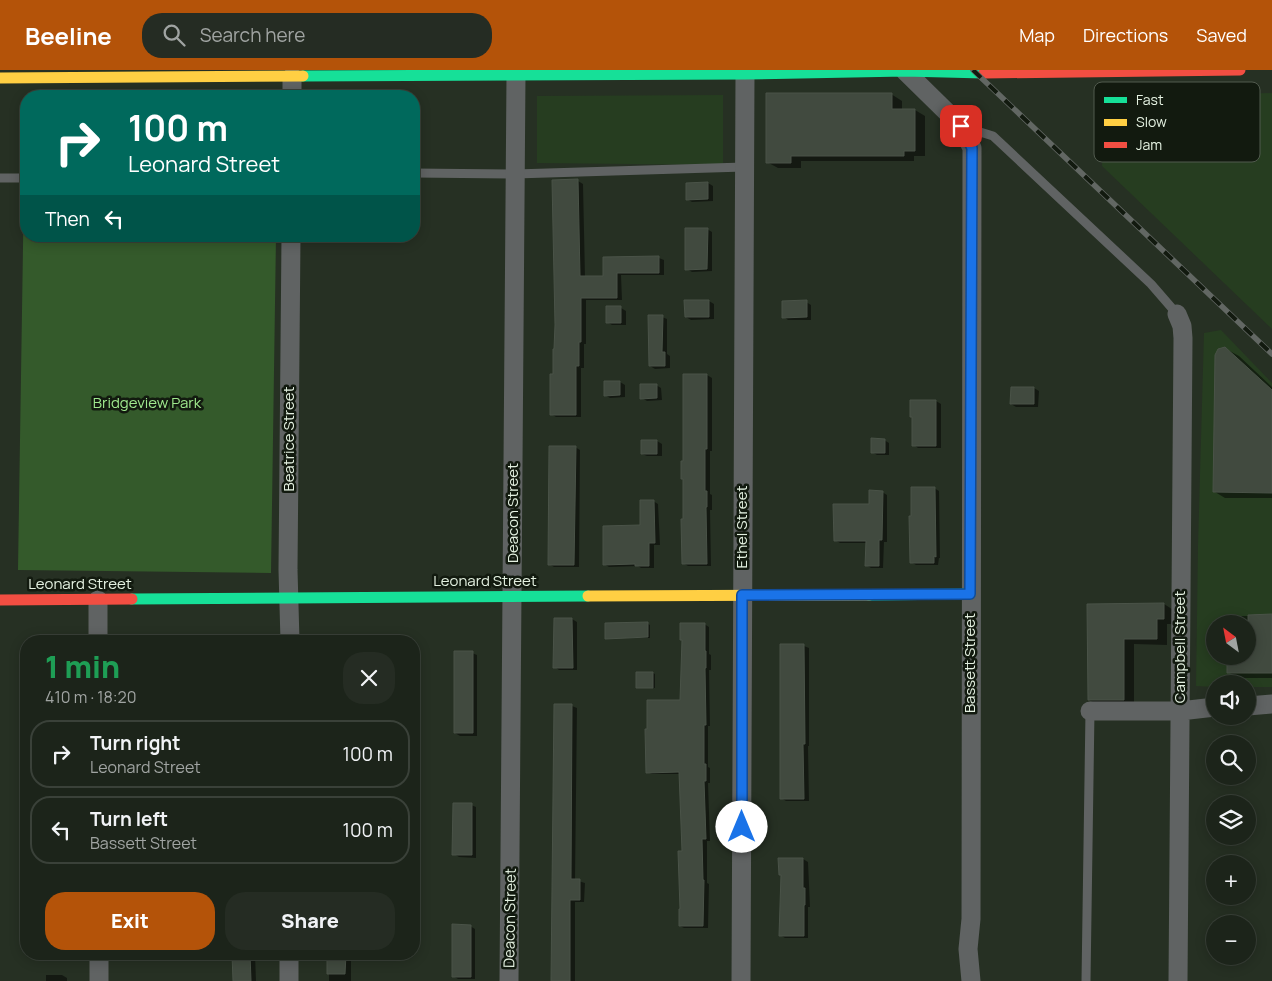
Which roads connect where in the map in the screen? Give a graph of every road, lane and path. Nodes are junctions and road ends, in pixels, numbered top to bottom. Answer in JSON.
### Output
{"nodes":[{"id":1,"x":1240,"y":70,"type":"edge"},
{"id":2,"x":905,"y":71,"type":"edge"},
{"id":3,"x":692,"y":72,"type":"edge"},
{"id":4,"x":233,"y":74,"type":"edge"},
{"id":5,"x":745,"y":74,"type":"junction"},
{"id":6,"x":516,"y":75,"type":"junction"},
{"id":7,"x":292,"y":77,"type":"junction"},
{"id":8,"x":0,"y":78,"type":"edge"},
{"id":9,"x":292,"y":90,"type":"edge"},
{"id":10,"x":961,"y":126,"type":"junction"},
{"id":11,"x":744,"y":167,"type":"junction"},
{"id":12,"x":420,"y":173,"type":"edge"},
{"id":13,"x":515,"y":174,"type":"junction"},
{"id":14,"x":0,"y":178,"type":"edge"},
{"id":15,"x":20,"y":178,"type":"edge"},
{"id":16,"x":291,"y":242,"type":"edge"},
{"id":17,"x":1177,"y":314,"type":"joint"},
{"id":18,"x":970,"y":594,"type":"junction"},
{"id":19,"x":742,"y":595,"type":"junction"},
{"id":20,"x":512,"y":596,"type":"junction"},
{"id":21,"x":289,"y":598,"type":"junction"},
{"id":22,"x":0,"y":600,"type":"edge"},
{"id":23,"x":98,"y":600,"type":"junction"},
{"id":24,"x":98,"y":635,"type":"edge"},
{"id":25,"x":290,"y":635,"type":"edge"},
{"id":26,"x":1272,"y":704,"type":"edge"},
{"id":27,"x":1256,"y":705,"type":"edge"},
{"id":28,"x":1206,"y":708,"type":"edge"},
{"id":29,"x":1090,"y":711,"type":"joint"},
{"id":30,"x":1180,"y":711,"type":"junction"},
{"id":31,"x":99,"y":960,"type":"edge"},
{"id":32,"x":289,"y":960,"type":"edge"},
{"id":33,"x":99,"y":981,"type":"edge"},
{"id":34,"x":289,"y":981,"type":"edge"},
{"id":35,"x":509,"y":981,"type":"edge"},
{"id":36,"x":741,"y":981,"type":"edge"},
{"id":37,"x":971,"y":981,"type":"edge"},
{"id":38,"x":1086,"y":981,"type":"edge"},
{"id":39,"x":1178,"y":981,"type":"edge"}],
"edges":[{"from":1,"to":2,"type":"street"},
{"from":2,"to":5,"type":"street"},
{"from":2,"to":10,"type":"street","name":"Bassett Street"},
{"from":3,"to":5,"type":"street"},
{"from":3,"to":6,"type":"street"},
{"from":4,"to":7,"type":"street"},
{"from":4,"to":8,"type":"street"},
{"from":5,"to":11,"type":"street","name":"Ethel Street"},
{"from":6,"to":7,"type":"street"},
{"from":6,"to":13,"type":"street","name":"Deacon Street"},
{"from":7,"to":9,"type":"street"},
{"from":10,"to":17,"type":"lane"},
{"from":10,"to":18,"type":"street","name":"Bassett Street"},
{"from":11,"to":13,"type":"lane"},
{"from":11,"to":19,"type":"street","name":"Ethel Street"},
{"from":12,"to":13,"type":"lane"},
{"from":13,"to":20,"type":"street","name":"Deacon Street"},
{"from":14,"to":15,"type":"lane"},
{"from":16,"to":21,"type":"street","name":"Beatrice Street"},
{"from":17,"to":30,"type":"street","name":"Campbell Street"},
{"from":18,"to":19,"type":"street","name":"Leonard Street"},
{"from":18,"to":37,"type":"street","name":"Bassett Street"},
{"from":19,"to":20,"type":"street","name":"Leonard Street"},
{"from":19,"to":36,"type":"street","name":"Ethel Street"},
{"from":20,"to":21,"type":"street","name":"Leonard Street"},
{"from":20,"to":35,"type":"street","name":"Deacon Street"},
{"from":21,"to":23,"type":"street","name":"Leonard Street"},
{"from":21,"to":25,"type":"street","name":"Beatrice Street"},
{"from":22,"to":23,"type":"street","name":"Leonard Street"},
{"from":23,"to":24,"type":"street"},
{"from":26,"to":27,"type":"street"},
{"from":28,"to":30,"type":"street"},
{"from":29,"to":30,"type":"street"},
{"from":29,"to":38,"type":"lane"},
{"from":30,"to":39,"type":"street","name":"Campbell Street"},
{"from":31,"to":33,"type":"street"},
{"from":32,"to":34,"type":"street"}]}
